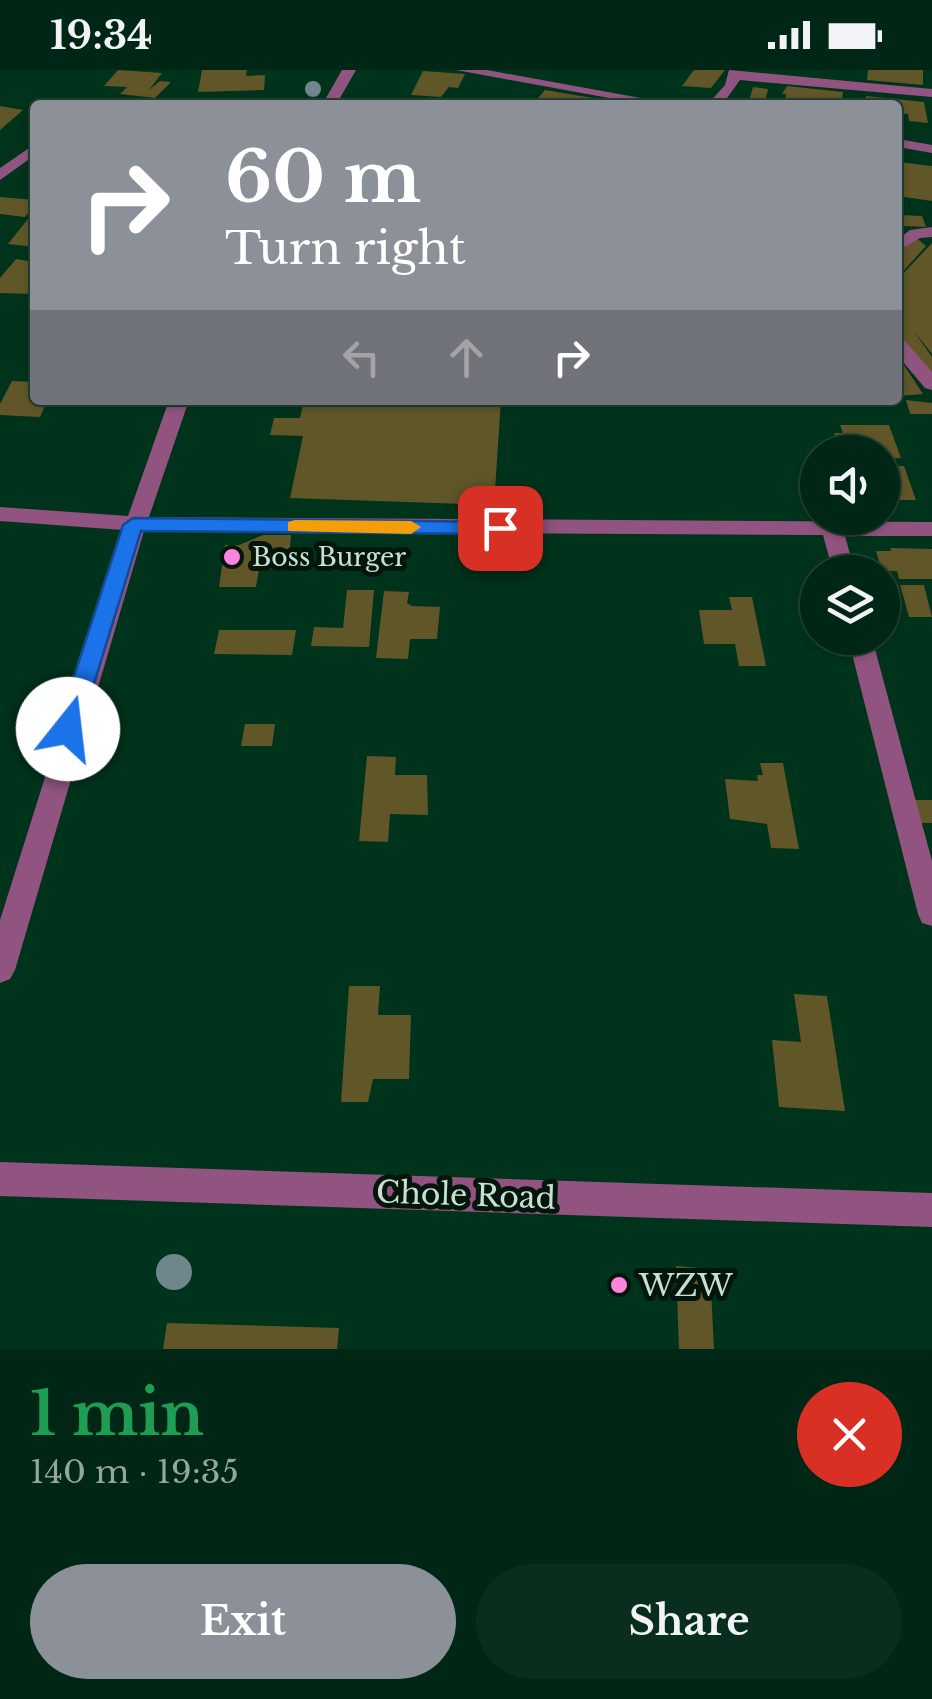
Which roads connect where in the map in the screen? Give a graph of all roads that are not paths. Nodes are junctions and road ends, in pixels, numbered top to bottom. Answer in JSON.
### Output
{"nodes":[{"id":1,"x":350,"y":70,"type":"edge"},
{"id":2,"x":463,"y":70,"type":"edge"},
{"id":3,"x":736,"y":72,"type":"edge"},
{"id":4,"x":932,"y":93,"type":"edge"},
{"id":5,"x":332,"y":100,"type":"edge"},
{"id":6,"x":642,"y":100,"type":"edge"},
{"id":7,"x":719,"y":100,"type":"edge"},
{"id":8,"x":902,"y":144,"type":"edge"},
{"id":9,"x":932,"y":149,"type":"edge"},
{"id":10,"x":30,"y":152,"type":"edge"},
{"id":11,"x":0,"y":175,"type":"edge"},
{"id":12,"x":932,"y":232,"type":"edge"},
{"id":13,"x":902,"y":243,"type":"edge"},
{"id":14,"x":902,"y":350,"type":"edge"},
{"id":15,"x":932,"y":384,"type":"edge"},
{"id":16,"x":176,"y":405,"type":"edge"},
{"id":17,"x":0,"y":514,"type":"edge"},
{"id":18,"x":133,"y":525,"type":"junction"},
{"id":19,"x":800,"y":528,"type":"edge"},
{"id":20,"x":900,"y":529,"type":"edge"},
{"id":21,"x":932,"y":529,"type":"edge"},
{"id":22,"x":864,"y":655,"type":"edge"},
{"id":23,"x":932,"y":914,"type":"edge"},
{"id":24,"x":0,"y":970,"type":"edge"},
{"id":25,"x":0,"y":1179,"type":"edge"},
{"id":26,"x":932,"y":1210,"type":"edge"}],
"edges":[{"from":1,"to":5,"type":"street"},
{"from":2,"to":6,"type":"street"},
{"from":3,"to":4,"type":"street"},
{"from":3,"to":7,"type":"street"},
{"from":8,"to":9,"type":"street"},
{"from":10,"to":11,"type":"street"},
{"from":12,"to":13,"type":"street"},
{"from":14,"to":15,"type":"street"},
{"from":16,"to":18,"type":"street"},
{"from":17,"to":18,"type":"street"},
{"from":18,"to":19,"type":"street"},
{"from":18,"to":24,"type":"street"},
{"from":20,"to":21,"type":"street"},
{"from":22,"to":23,"type":"street"},
{"from":25,"to":26,"type":"street","name":"Chole Road"}]}
